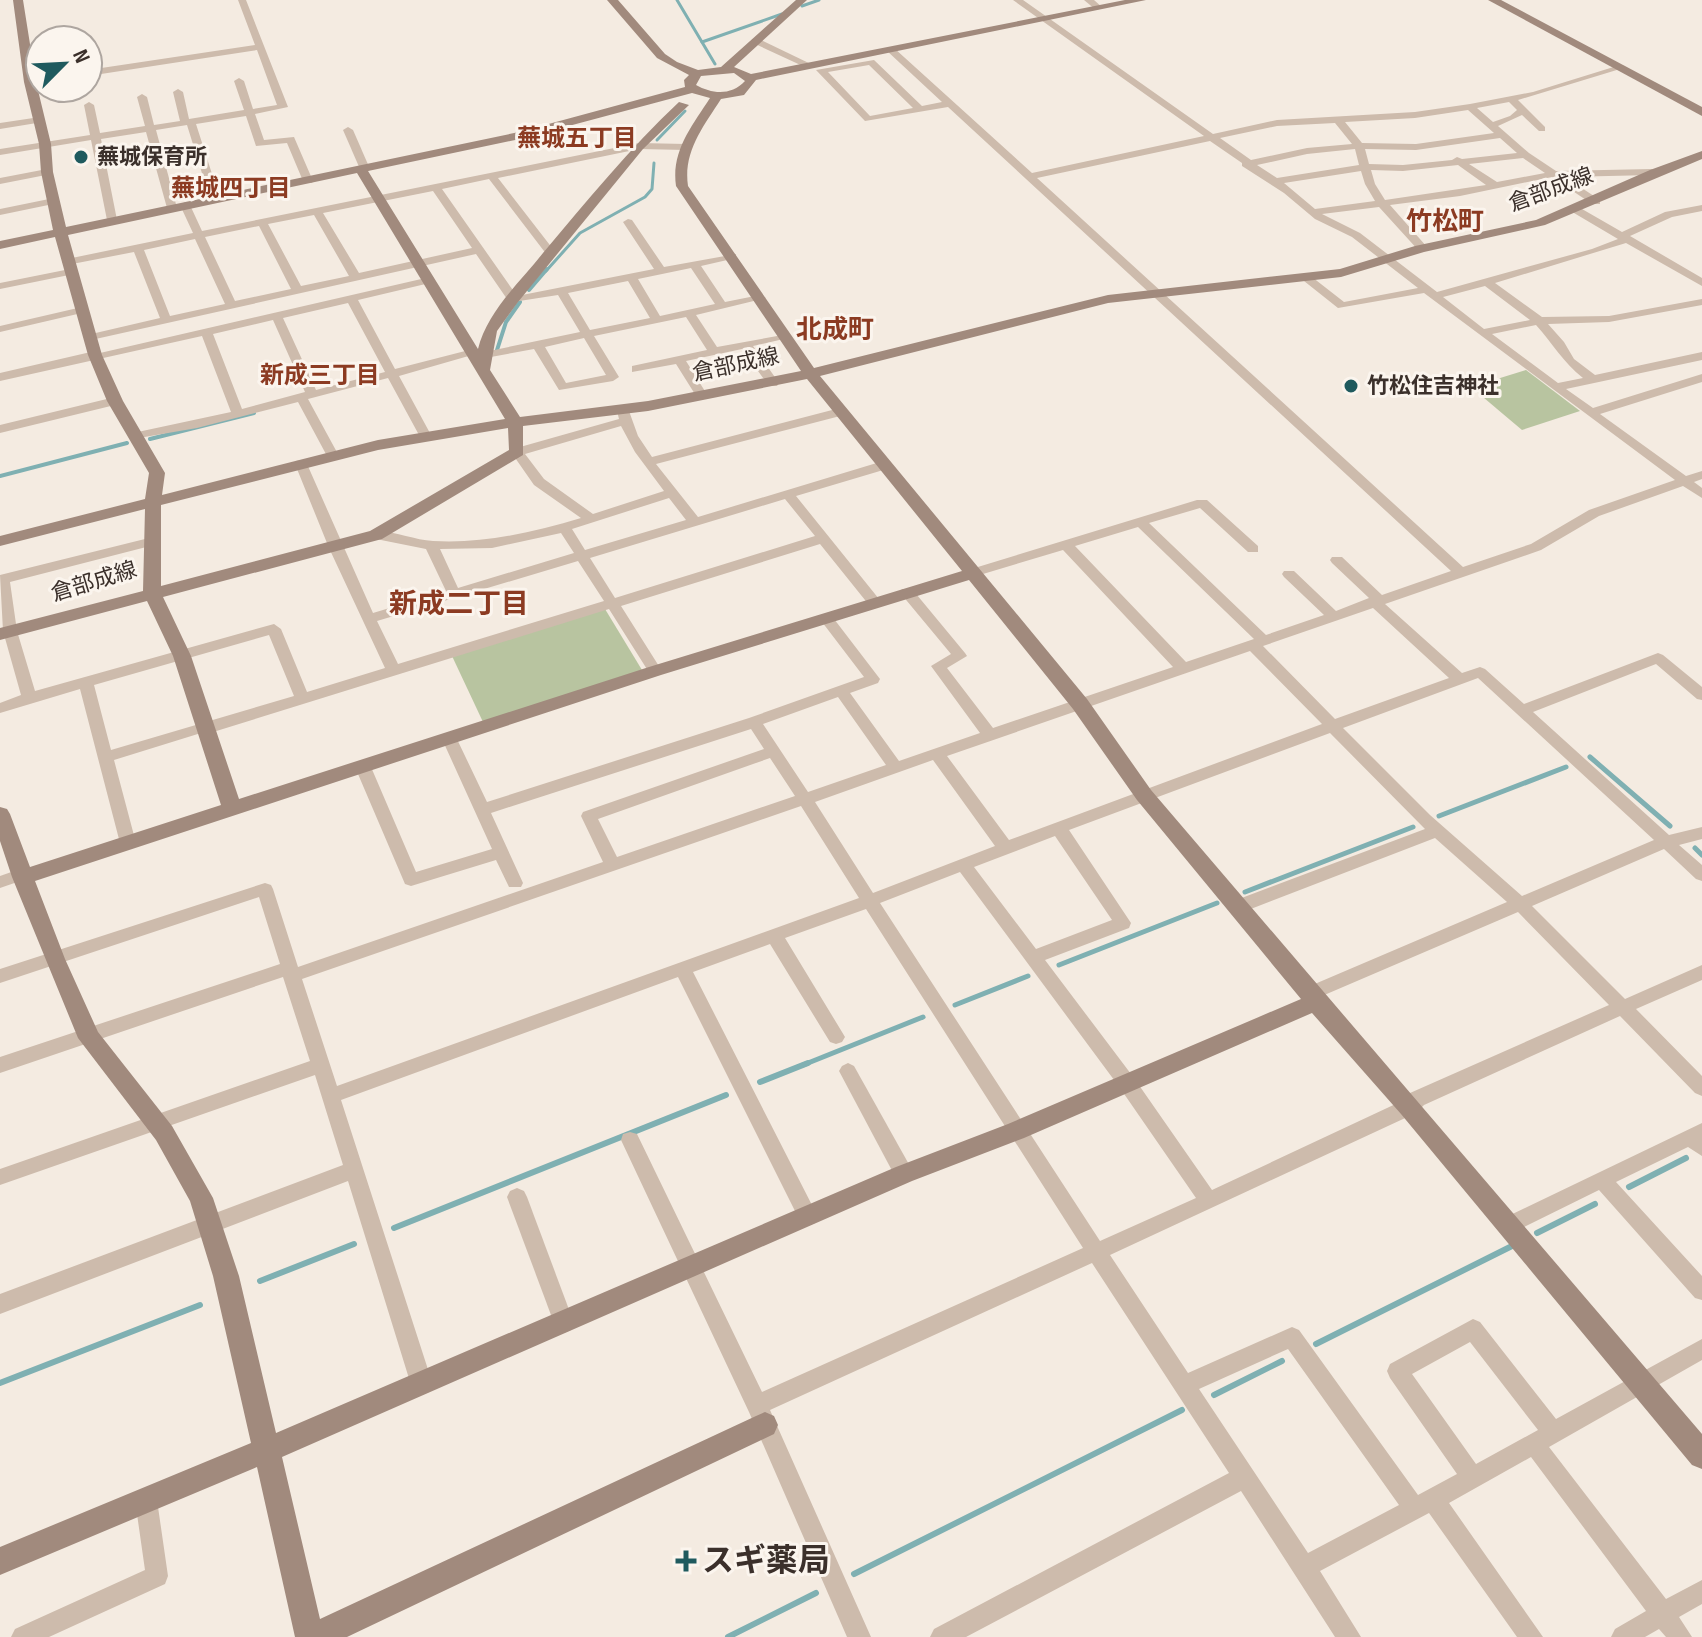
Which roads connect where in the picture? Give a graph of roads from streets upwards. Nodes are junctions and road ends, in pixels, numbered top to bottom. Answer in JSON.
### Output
{"nodes":[{"id":1,"x":18,"y":0,"type":"edge"},
{"id":2,"x":242,"y":0,"type":"edge"},
{"id":3,"x":612,"y":0,"type":"edge"},
{"id":4,"x":802,"y":0,"type":"edge"},
{"id":5,"x":1017,"y":0,"type":"edge"},
{"id":6,"x":1088,"y":0,"type":"edge"},
{"id":7,"x":1141,"y":0,"type":"edge"},
{"id":8,"x":1493,"y":0,"type":"edge"},
{"id":9,"x":1099,"y":8,"type":"junction"},
{"id":10,"x":1047,"y":18,"type":"junction"},
{"id":11,"x":24,"y":29,"type":"edge"},
{"id":12,"x":756,"y":41,"type":"junction"},
{"id":13,"x":261,"y":47,"type":"junction"},
{"id":14,"x":891,"y":50,"type":"junction"},
{"id":15,"x":810,"y":66,"type":"junction"},
{"id":16,"x":1617,"y":67,"type":"junction"},
{"id":17,"x":725,"y":69,"type":"junction"},
{"id":18,"x":104,"y":71,"type":"edge"},
{"id":19,"x":698,"y":73,"type":"junction"},
{"id":20,"x":750,"y":78,"type":"junction"},
{"id":21,"x":239,"y":81,"type":"dead end"},
{"id":22,"x":693,"y":89,"type":"junction"},
{"id":23,"x":178,"y":92,"type":"dead end"},
{"id":24,"x":717,"y":96,"type":"junction"},
{"id":25,"x":142,"y":97,"type":"dead end"},
{"id":26,"x":1511,"y":99,"type":"junction"},
{"id":27,"x":38,"y":104,"type":"edge"},
{"id":28,"x":949,"y":104,"type":"junction"},
{"id":29,"x":89,"y":105,"type":"dead end"},
{"id":30,"x":683,"y":105,"type":"dead end"},
{"id":31,"x":1470,"y":107,"type":"junction"},
{"id":32,"x":920,"y":109,"type":"junction"},
{"id":33,"x":1523,"y":110,"type":"junction"},
{"id":34,"x":249,"y":112,"type":"junction"},
{"id":35,"x":1702,"y":112,"type":"edge"},
{"id":36,"x":1403,"y":116,"type":"junction"},
{"id":37,"x":1337,"y":119,"type":"junction"},
{"id":38,"x":40,"y":120,"type":"junction"},
{"id":39,"x":2,"y":122,"type":"edge"},
{"id":40,"x":188,"y":122,"type":"junction"},
{"id":41,"x":1493,"y":125,"type":"junction"},
{"id":42,"x":1410,"y":126,"type":"dead end"},
{"id":43,"x":152,"y":128,"type":"junction"},
{"id":44,"x":1542,"y":129,"type":"dead end"},
{"id":45,"x":348,"y":130,"type":"dead end"},
{"id":46,"x":1504,"y":135,"type":"junction"},
{"id":47,"x":96,"y":136,"type":"junction"},
{"id":48,"x":1209,"y":136,"type":"junction"},
{"id":49,"x":1416,"y":136,"type":"dead end"},
{"id":50,"x":45,"y":144,"type":"junction"},
{"id":51,"x":1428,"y":145,"type":"junction"},
{"id":52,"x":639,"y":146,"type":"junction"},
{"id":53,"x":1359,"y":146,"type":"junction"},
{"id":54,"x":686,"y":147,"type":"junction"},
{"id":55,"x":0,"y":152,"type":"edge"},
{"id":56,"x":1525,"y":155,"type":"junction"},
{"id":57,"x":1702,"y":155,"type":"edge"},
{"id":58,"x":1459,"y":161,"type":"junction"},
{"id":59,"x":1246,"y":164,"type":"junction"},
{"id":60,"x":1364,"y":167,"type":"junction"},
{"id":61,"x":363,"y":170,"type":"junction"},
{"id":62,"x":47,"y":172,"type":"junction"},
{"id":63,"x":1652,"y":172,"type":"junction"},
{"id":64,"x":1553,"y":174,"type":"junction"},
{"id":65,"x":492,"y":176,"type":"junction"},
{"id":66,"x":1029,"y":177,"type":"junction"},
{"id":67,"x":0,"y":181,"type":"edge"},
{"id":68,"x":308,"y":181,"type":"junction"},
{"id":69,"x":1273,"y":182,"type":"junction"},
{"id":70,"x":1495,"y":186,"type":"junction"},
{"id":71,"x":435,"y":187,"type":"junction"},
{"id":72,"x":215,"y":199,"type":"junction"},
{"id":73,"x":378,"y":199,"type":"junction"},
{"id":74,"x":54,"y":201,"type":"junction"},
{"id":75,"x":1596,"y":202,"type":"junction"},
{"id":76,"x":1382,"y":203,"type":"junction"},
{"id":77,"x":179,"y":206,"type":"junction"},
{"id":78,"x":1702,"y":208,"type":"edge"},
{"id":79,"x":1578,"y":211,"type":"junction"},
{"id":80,"x":0,"y":212,"type":"edge"},
{"id":81,"x":317,"y":212,"type":"junction"},
{"id":82,"x":1313,"y":212,"type":"junction"},
{"id":83,"x":112,"y":220,"type":"junction"},
{"id":84,"x":628,"y":222,"type":"dead end"},
{"id":85,"x":263,"y":224,"type":"junction"},
{"id":86,"x":62,"y":231,"type":"junction"},
{"id":87,"x":200,"y":236,"type":"junction"},
{"id":88,"x":1625,"y":237,"type":"junction"},
{"id":89,"x":0,"y":245,"type":"edge"},
{"id":90,"x":138,"y":249,"type":"junction"},
{"id":91,"x":1423,"y":249,"type":"junction"},
{"id":92,"x":478,"y":250,"type":"junction"},
{"id":93,"x":551,"y":253,"type":"junction"},
{"id":94,"x":732,"y":256,"type":"junction"},
{"id":95,"x":1389,"y":259,"type":"junction"},
{"id":96,"x":420,"y":263,"type":"junction"},
{"id":97,"x":694,"y":264,"type":"junction"},
{"id":98,"x":68,"y":267,"type":"junction"},
{"id":99,"x":661,"y":271,"type":"junction"},
{"id":100,"x":631,"y":277,"type":"junction"},
{"id":101,"x":356,"y":278,"type":"junction"},
{"id":102,"x":1308,"y":279,"type":"junction"},
{"id":103,"x":430,"y":280,"type":"junction"},
{"id":104,"x":1487,"y":282,"type":"junction"},
{"id":105,"x":1702,"y":283,"type":"edge"},
{"id":106,"x":0,"y":286,"type":"edge"},
{"id":107,"x":298,"y":291,"type":"junction"},
{"id":108,"x":561,"y":291,"type":"junction"},
{"id":109,"x":1153,"y":291,"type":"junction"},
{"id":110,"x":1432,"y":293,"type":"junction"},
{"id":111,"x":351,"y":298,"type":"junction"},
{"id":112,"x":760,"y":298,"type":"junction"},
{"id":113,"x":512,"y":300,"type":"junction"},
{"id":114,"x":1702,"y":302,"type":"edge"},
{"id":115,"x":231,"y":305,"type":"junction"},
{"id":116,"x":722,"y":306,"type":"junction"},
{"id":117,"x":82,"y":310,"type":"junction"},
{"id":118,"x":689,"y":313,"type":"junction"},
{"id":119,"x":276,"y":315,"type":"junction"},
{"id":120,"x":166,"y":320,"type":"junction"},
{"id":121,"x":657,"y":320,"type":"junction"},
{"id":122,"x":1539,"y":321,"type":"junction"},
{"id":123,"x":0,"y":329,"type":"edge"},
{"id":124,"x":206,"y":331,"type":"junction"},
{"id":125,"x":1482,"y":333,"type":"junction"},
{"id":126,"x":586,"y":335,"type":"junction"},
{"id":127,"x":784,"y":336,"type":"junction"},
{"id":128,"x":91,"y":337,"type":"junction"},
{"id":129,"x":745,"y":344,"type":"junction"},
{"id":130,"x":538,"y":345,"type":"junction"},
{"id":131,"x":714,"y":351,"type":"junction"},
{"id":132,"x":97,"y":356,"type":"junction"},
{"id":133,"x":1702,"y":356,"type":"edge"},
{"id":134,"x":679,"y":359,"type":"junction"},
{"id":135,"x":480,"y":360,"type":"junction"},
{"id":136,"x":636,"y":369,"type":"dead end"},
{"id":137,"x":390,"y":373,"type":"junction"},
{"id":138,"x":810,"y":373,"type":"junction"},
{"id":139,"x":0,"y":377,"type":"edge"},
{"id":140,"x":1591,"y":378,"type":"junction"},
{"id":141,"x":1702,"y":378,"type":"edge"},
{"id":142,"x":773,"y":383,"type":"junction"},
{"id":143,"x":1556,"y":387,"type":"junction"},
{"id":144,"x":306,"y":396,"type":"junction"},
{"id":145,"x":702,"y":396,"type":"junction"},
{"id":146,"x":115,"y":401,"type":"junction"},
{"id":147,"x":840,"y":412,"type":"junction"},
{"id":148,"x":1590,"y":413,"type":"junction"},
{"id":149,"x":238,"y":414,"type":"junction"},
{"id":150,"x":624,"y":415,"type":"junction"},
{"id":151,"x":515,"y":422,"type":"junction"},
{"id":152,"x":0,"y":429,"type":"edge"},
{"id":153,"x":425,"y":435,"type":"junction"},
{"id":154,"x":137,"y":436,"type":"junction"},
{"id":155,"x":517,"y":452,"type":"junction"},
{"id":156,"x":333,"y":456,"type":"junction"},
{"id":157,"x":649,"y":462,"type":"junction"},
{"id":158,"x":301,"y":464,"type":"junction"},
{"id":159,"x":885,"y":465,"type":"junction"},
{"id":160,"x":1702,"y":475,"type":"edge"},
{"id":161,"x":1683,"y":481,"type":"junction"},
{"id":162,"x":672,"y":493,"type":"junction"},
{"id":163,"x":788,"y":494,"type":"junction"},
{"id":164,"x":1702,"y":494,"type":"edge"},
{"id":165,"x":153,"y":500,"type":"junction"},
{"id":166,"x":589,"y":518,"type":"junction"},
{"id":167,"x":695,"y":522,"type":"junction"},
{"id":168,"x":1140,"y":522,"type":"junction"},
{"id":169,"x":563,"y":526,"type":"junction"},
{"id":170,"x":376,"y":535,"type":"junction"},
{"id":171,"x":824,"y":538,"type":"junction"},
{"id":172,"x":0,"y":541,"type":"edge"},
{"id":173,"x":153,"y":541,"type":"junction"},
{"id":174,"x":431,"y":545,"type":"junction"},
{"id":175,"x":1066,"y":545,"type":"junction"},
{"id":176,"x":336,"y":548,"type":"junction"},
{"id":177,"x":1253,"y":549,"type":"dead end"},
{"id":178,"x":581,"y":555,"type":"junction"},
{"id":179,"x":1337,"y":560,"type":"dead end"},
{"id":180,"x":1459,"y":571,"type":"junction"},
{"id":181,"x":973,"y":573,"type":"junction"},
{"id":182,"x":1289,"y":574,"type":"dead end"},
{"id":183,"x":907,"y":592,"type":"junction"},
{"id":184,"x":152,"y":593,"type":"junction"},
{"id":185,"x":454,"y":593,"type":"junction"},
{"id":186,"x":1376,"y":600,"type":"junction"},
{"id":187,"x":611,"y":602,"type":"junction"},
{"id":188,"x":874,"y":602,"type":"junction"},
{"id":189,"x":1333,"y":616,"type":"junction"},
{"id":190,"x":826,"y":618,"type":"junction"},
{"id":191,"x":369,"y":619,"type":"junction"},
{"id":192,"x":5,"y":632,"type":"edge"},
{"id":193,"x":1258,"y":642,"type":"junction"},
{"id":194,"x":182,"y":656,"type":"junction"},
{"id":195,"x":1183,"y":668,"type":"junction"},
{"id":196,"x":393,"y":670,"type":"junction"},
{"id":197,"x":655,"y":671,"type":"junction"},
{"id":198,"x":1460,"y":680,"type":"junction"},
{"id":199,"x":86,"y":683,"type":"junction"},
{"id":200,"x":842,"y":692,"type":"junction"},
{"id":201,"x":1702,"y":695,"type":"edge"},
{"id":202,"x":29,"y":698,"type":"junction"},
{"id":203,"x":302,"y":698,"type":"junction"},
{"id":204,"x":1080,"y":704,"type":"junction"},
{"id":205,"x":0,"y":708,"type":"edge"},
{"id":206,"x":1522,"y":710,"type":"junction"},
{"id":207,"x":754,"y":722,"type":"junction"},
{"id":208,"x":1331,"y":726,"type":"junction"},
{"id":209,"x":204,"y":728,"type":"junction"},
{"id":210,"x":989,"y":734,"type":"junction"},
{"id":211,"x":450,"y":739,"type":"junction"},
{"id":212,"x":773,"y":751,"type":"junction"},
{"id":213,"x":937,"y":754,"type":"junction"},
{"id":214,"x":105,"y":757,"type":"junction"},
{"id":215,"x":363,"y":767,"type":"junction"},
{"id":216,"x":895,"y":767,"type":"junction"},
{"id":217,"x":1144,"y":795,"type":"junction"},
{"id":218,"x":806,"y":798,"type":"junction"},
{"id":219,"x":232,"y":809,"type":"junction"},
{"id":220,"x":484,"y":809,"type":"junction"},
{"id":221,"x":0,"y":814,"type":"edge"},
{"id":222,"x":1059,"y":829,"type":"junction"},
{"id":223,"x":1437,"y":831,"type":"junction"},
{"id":224,"x":1702,"y":833,"type":"edge"},
{"id":225,"x":1665,"y":842,"type":"junction"},
{"id":226,"x":128,"y":843,"type":"junction"},
{"id":227,"x":1006,"y":848,"type":"junction"},
{"id":228,"x":502,"y":852,"type":"junction"},
{"id":229,"x":963,"y":864,"type":"junction"},
{"id":230,"x":613,"y":865,"type":"junction"},
{"id":231,"x":1702,"y":875,"type":"edge"},
{"id":232,"x":14,"y":878,"type":"edge"},
{"id":233,"x":515,"y":883,"type":"dead end"},
{"id":234,"x":869,"y":901,"type":"junction"},
{"id":235,"x":1521,"y":905,"type":"junction"},
{"id":236,"x":1237,"y":907,"type":"junction"},
{"id":237,"x":774,"y":935,"type":"junction"},
{"id":238,"x":1034,"y":957,"type":"junction"},
{"id":239,"x":54,"y":959,"type":"junction"},
{"id":240,"x":682,"y":968,"type":"junction"},
{"id":241,"x":290,"y":972,"type":"junction"},
{"id":242,"x":1702,"y":972,"type":"edge"},
{"id":243,"x":0,"y":976,"type":"edge"},
{"id":244,"x":1312,"y":998,"type":"junction"},
{"id":245,"x":1623,"y":1006,"type":"junction"},
{"id":246,"x":88,"y":1036,"type":"junction"},
{"id":247,"x":836,"y":1037,"type":"dead end"},
{"id":248,"x":0,"y":1065,"type":"edge"},
{"id":249,"x":320,"y":1065,"type":"junction"},
{"id":250,"x":848,"y":1071,"type":"dead end"},
{"id":251,"x":1127,"y":1083,"type":"junction"},
{"id":252,"x":1702,"y":1088,"type":"edge"},
{"id":253,"x":329,"y":1097,"type":"junction"},
{"id":254,"x":1409,"y":1107,"type":"junction"},
{"id":255,"x":156,"y":1123,"type":"junction"},
{"id":256,"x":1016,"y":1131,"type":"junction"},
{"id":257,"x":1698,"y":1139,"type":"edge"},
{"id":258,"x":630,"y":1140,"type":"dead end"},
{"id":259,"x":353,"y":1170,"type":"junction"},
{"id":260,"x":904,"y":1174,"type":"junction"},
{"id":261,"x":0,"y":1177,"type":"edge"},
{"id":262,"x":1602,"y":1180,"type":"junction"},
{"id":263,"x":517,"y":1197,"type":"dead end"},
{"id":264,"x":1209,"y":1201,"type":"junction"},
{"id":265,"x":808,"y":1217,"type":"junction"},
{"id":266,"x":209,"y":1224,"type":"junction"},
{"id":267,"x":1509,"y":1225,"type":"junction"},
{"id":268,"x":1098,"y":1251,"type":"junction"},
{"id":269,"x":689,"y":1268,"type":"junction"},
{"id":270,"x":1702,"y":1291,"type":"edge"},
{"id":271,"x":0,"y":1304,"type":"edge"},
{"id":272,"x":564,"y":1323,"type":"junction"},
{"id":273,"x":1702,"y":1349,"type":"edge"},
{"id":274,"x":1642,"y":1383,"type":"junction"},
{"id":275,"x":422,"y":1385,"type":"junction"},
{"id":276,"x":1185,"y":1385,"type":"junction"},
{"id":277,"x":761,"y":1415,"type":"junction"},
{"id":278,"x":1543,"y":1438,"type":"junction"},
{"id":279,"x":265,"y":1450,"type":"junction"},
{"id":280,"x":1702,"y":1455,"type":"edge"},
{"id":281,"x":1244,"y":1477,"type":"junction"},
{"id":282,"x":1473,"y":1478,"type":"junction"},
{"id":283,"x":146,"y":1500,"type":"junction"},
{"id":284,"x":1424,"y":1504,"type":"junction"},
{"id":285,"x":0,"y":1561,"type":"edge"},
{"id":286,"x":1304,"y":1567,"type":"junction"},
{"id":287,"x":1702,"y":1591,"type":"edge"},
{"id":288,"x":1662,"y":1614,"type":"junction"},
{"id":289,"x":23,"y":1637,"type":"edge"},
{"id":290,"x":313,"y":1637,"type":"edge"},
{"id":291,"x":859,"y":1637,"type":"edge"},
{"id":292,"x":942,"y":1637,"type":"edge"},
{"id":293,"x":1349,"y":1637,"type":"edge"},
{"id":294,"x":1531,"y":1637,"type":"edge"},
{"id":295,"x":1623,"y":1637,"type":"edge"},
{"id":296,"x":1680,"y":1637,"type":"edge"}],
"edges":[{"from":1,"to":11,"type":"street"},
{"from":2,"to":13,"type":"street"},
{"from":3,"to":19,"type":"street"},
{"from":4,"to":12,"type":"street"},
{"from":5,"to":10,"type":"street"},
{"from":6,"to":9,"type":"street"},
{"from":7,"to":9,"type":"street"},
{"from":8,"to":16,"type":"street"},
{"from":9,"to":10,"type":"street"},
{"from":10,"to":14,"type":"street"},
{"from":10,"to":48,"type":"street"},
{"from":12,"to":15,"type":"street"},
{"from":12,"to":17,"type":"street"},
{"from":13,"to":18,"type":"street"},
{"from":13,"to":34,"type":"street"},
{"from":14,"to":15,"type":"street"},
{"from":14,"to":28,"type":"street"},
{"from":15,"to":20,"type":"street"},
{"from":16,"to":26,"type":"street"},
{"from":16,"to":35,"type":"street"},
{"from":17,"to":19,"type":"street"},
{"from":17,"to":20,"type":"street"},
{"from":19,"to":22,"type":"street"},
{"from":20,"to":24,"type":"street"},
{"from":21,"to":34,"type":"street"},
{"from":22,"to":24,"type":"street"},
{"from":22,"to":61,"type":"street"},
{"from":23,"to":40,"type":"street"},
{"from":24,"to":54,"type":"street"},
{"from":25,"to":43,"type":"street"},
{"from":26,"to":31,"type":"street"},
{"from":26,"to":33,"type":"street"},
{"from":27,"to":38,"type":"street"},
{"from":28,"to":32,"type":"street"},
{"from":28,"to":66,"type":"street"},
{"from":29,"to":47,"type":"street"},
{"from":30,"to":52,"type":"street"},
{"from":31,"to":36,"type":"street"},
{"from":31,"to":41,"type":"street"},
{"from":32,"to":32,"type":"street"},
{"from":33,"to":41,"type":"street"},
{"from":33,"to":44,"type":"street"},
{"from":34,"to":40,"type":"street"},
{"from":34,"to":68,"type":"street"},
{"from":36,"to":37,"type":"street"},
{"from":36,"to":42,"type":"street"},
{"from":37,"to":48,"type":"street"},
{"from":37,"to":53,"type":"street"},
{"from":38,"to":39,"type":"street"},
{"from":38,"to":50,"type":"street"},
{"from":40,"to":43,"type":"street"},
{"from":40,"to":72,"type":"street"},
{"from":41,"to":46,"type":"street"},
{"from":43,"to":47,"type":"street"},
{"from":43,"to":77,"type":"street"},
{"from":45,"to":61,"type":"street"},
{"from":46,"to":51,"type":"street"},
{"from":46,"to":56,"type":"street"},
{"from":47,"to":50,"type":"street"},
{"from":47,"to":83,"type":"street"},
{"from":48,"to":59,"type":"street"},
{"from":48,"to":66,"type":"street"},
{"from":49,"to":51,"type":"street"},
{"from":50,"to":55,"type":"street"},
{"from":50,"to":62,"type":"street"},
{"from":51,"to":53,"type":"street"},
{"from":51,"to":58,"type":"street"},
{"from":52,"to":54,"type":"street"},
{"from":52,"to":65,"type":"street"},
{"from":52,"to":93,"type":"street"},
{"from":53,"to":59,"type":"street"},
{"from":53,"to":60,"type":"street"},
{"from":54,"to":94,"type":"street"},
{"from":56,"to":58,"type":"street"},
{"from":56,"to":64,"type":"street"},
{"from":57,"to":63,"type":"street","name":"倉部成線"},
{"from":58,"to":60,"type":"street"},
{"from":58,"to":70,"type":"street"},
{"from":59,"to":69,"type":"street"},
{"from":60,"to":69,"type":"street"},
{"from":60,"to":76,"type":"street"},
{"from":61,"to":68,"type":"street"},
{"from":61,"to":73,"type":"street"},
{"from":62,"to":67,"type":"street"},
{"from":62,"to":74,"type":"street"},
{"from":63,"to":64,"type":"street"},
{"from":63,"to":75,"type":"street","name":"倉部成線"},
{"from":64,"to":70,"type":"street"},
{"from":64,"to":75,"type":"street"},
{"from":65,"to":71,"type":"street"},
{"from":65,"to":93,"type":"street"},
{"from":66,"to":109,"type":"street"},
{"from":68,"to":72,"type":"street"},
{"from":69,"to":82,"type":"street"},
{"from":70,"to":76,"type":"street"},
{"from":71,"to":73,"type":"street"},
{"from":71,"to":92,"type":"street"},
{"from":72,"to":77,"type":"street"},
{"from":73,"to":81,"type":"street"},
{"from":73,"to":96,"type":"street"},
{"from":74,"to":80,"type":"street"},
{"from":74,"to":86,"type":"street"},
{"from":75,"to":79,"type":"street","name":"倉部成線"},
{"from":76,"to":82,"type":"street"},
{"from":76,"to":91,"type":"street"},
{"from":77,"to":83,"type":"street"},
{"from":77,"to":87,"type":"street"},
{"from":78,"to":88,"type":"street"},
{"from":79,"to":88,"type":"street"},
{"from":79,"to":91,"type":"street","name":"倉部成線"},
{"from":81,"to":85,"type":"street"},
{"from":81,"to":101,"type":"street"},
{"from":82,"to":95,"type":"street"},
{"from":83,"to":86,"type":"street"},
{"from":84,"to":99,"type":"street"},
{"from":85,"to":87,"type":"street"},
{"from":85,"to":107,"type":"street"},
{"from":86,"to":89,"type":"street"},
{"from":86,"to":98,"type":"street"},
{"from":87,"to":90,"type":"street"},
{"from":87,"to":115,"type":"street"},
{"from":88,"to":104,"type":"street"},
{"from":88,"to":105,"type":"street"},
{"from":90,"to":98,"type":"street"},
{"from":90,"to":120,"type":"street"},
{"from":91,"to":95,"type":"street","name":"倉部成線"},
{"from":92,"to":96,"type":"street"},
{"from":92,"to":113,"type":"street"},
{"from":93,"to":113,"type":"street"},
{"from":94,"to":97,"type":"street"},
{"from":94,"to":112,"type":"street"},
{"from":95,"to":102,"type":"street","name":"倉部成線"},
{"from":95,"to":110,"type":"street"},
{"from":96,"to":101,"type":"street"},
{"from":96,"to":103,"type":"street"},
{"from":97,"to":99,"type":"street"},
{"from":97,"to":116,"type":"street"},
{"from":98,"to":106,"type":"street"},
{"from":98,"to":117,"type":"street"},
{"from":99,"to":100,"type":"street"},
{"from":100,"to":108,"type":"street"},
{"from":100,"to":121,"type":"street"},
{"from":101,"to":107,"type":"street"},
{"from":102,"to":109,"type":"street","name":"倉部成線"},
{"from":102,"to":110,"type":"street"},
{"from":103,"to":111,"type":"street"},
{"from":103,"to":135,"type":"street"},
{"from":104,"to":110,"type":"street"},
{"from":104,"to":122,"type":"street"},
{"from":107,"to":115,"type":"street"},
{"from":108,"to":113,"type":"street"},
{"from":108,"to":126,"type":"street"},
{"from":109,"to":138,"type":"street","name":"倉部成線"},
{"from":109,"to":180,"type":"street"},
{"from":110,"to":125,"type":"street"},
{"from":111,"to":119,"type":"street"},
{"from":111,"to":137,"type":"street"},
{"from":112,"to":116,"type":"street"},
{"from":112,"to":127,"type":"street"},
{"from":113,"to":135,"type":"street"},
{"from":114,"to":122,"type":"street"},
{"from":115,"to":120,"type":"street"},
{"from":116,"to":118,"type":"street"},
{"from":117,"to":123,"type":"street"},
{"from":117,"to":128,"type":"street"},
{"from":118,"to":121,"type":"street"},
{"from":118,"to":131,"type":"street"},
{"from":119,"to":124,"type":"street"},
{"from":119,"to":144,"type":"street"},
{"from":120,"to":128,"type":"street"},
{"from":121,"to":126,"type":"street"},
{"from":122,"to":125,"type":"street"},
{"from":122,"to":140,"type":"street"},
{"from":124,"to":132,"type":"street"},
{"from":124,"to":149,"type":"street"},
{"from":125,"to":143,"type":"street"},
{"from":126,"to":130,"type":"street"},
{"from":126,"to":130,"type":"street"},
{"from":127,"to":129,"type":"street"},
{"from":127,"to":138,"type":"street"},
{"from":128,"to":132,"type":"street"},
{"from":129,"to":131,"type":"street"},
{"from":129,"to":142,"type":"street"},
{"from":130,"to":135,"type":"street"},
{"from":131,"to":134,"type":"street"},
{"from":132,"to":139,"type":"street"},
{"from":132,"to":146,"type":"street"},
{"from":133,"to":140,"type":"street"},
{"from":134,"to":136,"type":"street"},
{"from":134,"to":145,"type":"street"},
{"from":135,"to":137,"type":"street"},
{"from":135,"to":151,"type":"street"},
{"from":137,"to":144,"type":"street"},
{"from":137,"to":153,"type":"street"},
{"from":138,"to":142,"type":"street","name":"倉部成線"},
{"from":138,"to":147,"type":"street"},
{"from":140,"to":143,"type":"street"},
{"from":141,"to":148,"type":"street"},
{"from":142,"to":145,"type":"street","name":"倉部成線"},
{"from":143,"to":148,"type":"street"},
{"from":144,"to":149,"type":"street"},
{"from":144,"to":156,"type":"street"},
{"from":145,"to":150,"type":"street","name":"倉部成線"},
{"from":146,"to":152,"type":"street"},
{"from":146,"to":154,"type":"street"},
{"from":147,"to":157,"type":"street"},
{"from":147,"to":159,"type":"street"},
{"from":148,"to":161,"type":"street"},
{"from":149,"to":154,"type":"street"},
{"from":150,"to":151,"type":"street","name":"倉部成線"},
{"from":150,"to":155,"type":"street"},
{"from":150,"to":157,"type":"street"},
{"from":151,"to":153,"type":"street","name":"倉部成線"},
{"from":151,"to":155,"type":"street"},
{"from":153,"to":156,"type":"street","name":"倉部成線"},
{"from":154,"to":165,"type":"street"},
{"from":155,"to":166,"type":"street"},
{"from":155,"to":170,"type":"street"},
{"from":156,"to":158,"type":"street","name":"倉部成線"},
{"from":157,"to":162,"type":"street"},
{"from":158,"to":165,"type":"street","name":"倉部成線"},
{"from":158,"to":176,"type":"street"},
{"from":159,"to":163,"type":"street"},
{"from":159,"to":181,"type":"street"},
{"from":160,"to":161,"type":"street"},
{"from":161,"to":164,"type":"street"},
{"from":161,"to":180,"type":"street"},
{"from":162,"to":166,"type":"street"},
{"from":162,"to":167,"type":"street"},
{"from":163,"to":167,"type":"street"},
{"from":163,"to":171,"type":"street"},
{"from":165,"to":172,"type":"street"},
{"from":165,"to":173,"type":"street","name":"倉部成線"},
{"from":166,"to":169,"type":"street"},
{"from":167,"to":178,"type":"street"},
{"from":168,"to":175,"type":"street"},
{"from":168,"to":177,"type":"street"},
{"from":168,"to":193,"type":"street"},
{"from":169,"to":174,"type":"street"},
{"from":169,"to":178,"type":"street"},
{"from":170,"to":174,"type":"street"},
{"from":170,"to":176,"type":"street"},
{"from":171,"to":187,"type":"street"},
{"from":171,"to":188,"type":"street"},
{"from":173,"to":184,"type":"street","name":"倉部成線"},
{"from":173,"to":192,"type":"street"},
{"from":174,"to":185,"type":"street"},
{"from":175,"to":181,"type":"street"},
{"from":175,"to":195,"type":"street"},
{"from":176,"to":184,"type":"street"},
{"from":176,"to":191,"type":"street"},
{"from":178,"to":185,"type":"street"},
{"from":178,"to":187,"type":"street"},
{"from":179,"to":186,"type":"street"},
{"from":180,"to":186,"type":"street"},
{"from":181,"to":183,"type":"street"},
{"from":181,"to":204,"type":"street"},
{"from":182,"to":189,"type":"street"},
{"from":183,"to":188,"type":"street"},
{"from":183,"to":210,"type":"street"},
{"from":184,"to":192,"type":"street","name":"倉部成線"},
{"from":184,"to":194,"type":"street"},
{"from":185,"to":191,"type":"street"},
{"from":186,"to":189,"type":"street"},
{"from":186,"to":198,"type":"street"},
{"from":187,"to":196,"type":"street"},
{"from":187,"to":197,"type":"street"},
{"from":188,"to":190,"type":"street"},
{"from":189,"to":193,"type":"street"},
{"from":190,"to":197,"type":"street"},
{"from":190,"to":200,"type":"street"},
{"from":191,"to":196,"type":"street"},
{"from":192,"to":202,"type":"street"},
{"from":193,"to":195,"type":"street"},
{"from":193,"to":208,"type":"street"},
{"from":194,"to":199,"type":"street"},
{"from":194,"to":203,"type":"street"},
{"from":194,"to":209,"type":"street"},
{"from":195,"to":204,"type":"street"},
{"from":196,"to":203,"type":"street"},
{"from":197,"to":211,"type":"street"},
{"from":198,"to":206,"type":"street"},
{"from":198,"to":208,"type":"street"},
{"from":199,"to":202,"type":"street"},
{"from":199,"to":214,"type":"street"},
{"from":200,"to":207,"type":"street"},
{"from":200,"to":216,"type":"street"},
{"from":201,"to":206,"type":"street"},
{"from":202,"to":205,"type":"street"},
{"from":203,"to":209,"type":"street"},
{"from":204,"to":210,"type":"street"},
{"from":204,"to":217,"type":"street"},
{"from":206,"to":225,"type":"street"},
{"from":207,"to":212,"type":"street"},
{"from":207,"to":220,"type":"street"},
{"from":208,"to":217,"type":"street"},
{"from":208,"to":223,"type":"street"},
{"from":209,"to":214,"type":"street"},
{"from":209,"to":219,"type":"street"},
{"from":210,"to":213,"type":"street"},
{"from":211,"to":215,"type":"street"},
{"from":211,"to":220,"type":"street"},
{"from":212,"to":218,"type":"street"},
{"from":212,"to":230,"type":"street"},
{"from":213,"to":216,"type":"street"},
{"from":213,"to":227,"type":"street"},
{"from":214,"to":226,"type":"street"},
{"from":215,"to":219,"type":"street"},
{"from":215,"to":228,"type":"street"},
{"from":216,"to":218,"type":"street"},
{"from":217,"to":222,"type":"street"},
{"from":217,"to":236,"type":"street"},
{"from":218,"to":230,"type":"street"},
{"from":218,"to":234,"type":"street"},
{"from":219,"to":226,"type":"street"},
{"from":220,"to":228,"type":"street"},
{"from":221,"to":232,"type":"street"},
{"from":222,"to":227,"type":"street"},
{"from":222,"to":238,"type":"street"},
{"from":223,"to":235,"type":"street"},
{"from":223,"to":236,"type":"street"},
{"from":224,"to":225,"type":"street"},
{"from":225,"to":231,"type":"street"},
{"from":225,"to":235,"type":"street"},
{"from":226,"to":232,"type":"street"},
{"from":227,"to":229,"type":"street"},
{"from":228,"to":233,"type":"street"},
{"from":229,"to":234,"type":"street"},
{"from":229,"to":238,"type":"street"},
{"from":230,"to":241,"type":"street"},
{"from":232,"to":239,"type":"street"},
{"from":234,"to":237,"type":"street"},
{"from":234,"to":256,"type":"street"},
{"from":235,"to":244,"type":"street"},
{"from":235,"to":245,"type":"street"},
{"from":236,"to":244,"type":"street"},
{"from":237,"to":240,"type":"street"},
{"from":237,"to":247,"type":"street"},
{"from":238,"to":251,"type":"street"},
{"from":239,"to":241,"type":"street"},
{"from":239,"to":243,"type":"street"},
{"from":239,"to":246,"type":"street"},
{"from":240,"to":253,"type":"street"},
{"from":240,"to":265,"type":"street"},
{"from":241,"to":246,"type":"street"},
{"from":241,"to":249,"type":"street"},
{"from":242,"to":245,"type":"street"},
{"from":244,"to":251,"type":"street"},
{"from":244,"to":254,"type":"street"},
{"from":245,"to":252,"type":"street"},
{"from":245,"to":254,"type":"street"},
{"from":246,"to":248,"type":"street"},
{"from":246,"to":255,"type":"street"},
{"from":249,"to":253,"type":"street"},
{"from":249,"to":255,"type":"street"},
{"from":250,"to":260,"type":"street"},
{"from":251,"to":256,"type":"street"},
{"from":251,"to":264,"type":"street"},
{"from":253,"to":259,"type":"street"},
{"from":254,"to":264,"type":"street"},
{"from":254,"to":267,"type":"street"},
{"from":255,"to":261,"type":"street"},
{"from":255,"to":266,"type":"street"},
{"from":256,"to":260,"type":"street"},
{"from":256,"to":268,"type":"street"},
{"from":257,"to":262,"type":"street"},
{"from":258,"to":269,"type":"street"},
{"from":259,"to":266,"type":"street"},
{"from":259,"to":275,"type":"street"},
{"from":260,"to":265,"type":"street"},
{"from":262,"to":267,"type":"street"},
{"from":262,"to":270,"type":"street"},
{"from":263,"to":272,"type":"street"},
{"from":264,"to":268,"type":"street"},
{"from":265,"to":269,"type":"street"},
{"from":266,"to":271,"type":"street"},
{"from":266,"to":279,"type":"street"},
{"from":267,"to":274,"type":"street"},
{"from":268,"to":276,"type":"street"},
{"from":268,"to":277,"type":"street"},
{"from":269,"to":272,"type":"street"},
{"from":269,"to":277,"type":"street"},
{"from":272,"to":275,"type":"street"},
{"from":273,"to":274,"type":"street"},
{"from":274,"to":278,"type":"street"},
{"from":274,"to":280,"type":"street"},
{"from":275,"to":279,"type":"street"},
{"from":276,"to":281,"type":"street"},
{"from":276,"to":284,"type":"street"},
{"from":277,"to":290,"type":"street"},
{"from":277,"to":291,"type":"street"},
{"from":278,"to":282,"type":"street"},
{"from":278,"to":282,"type":"street"},
{"from":278,"to":288,"type":"street"},
{"from":279,"to":283,"type":"street"},
{"from":279,"to":290,"type":"street"},
{"from":281,"to":286,"type":"street"},
{"from":281,"to":292,"type":"street"},
{"from":282,"to":284,"type":"street"},
{"from":283,"to":285,"type":"street"},
{"from":283,"to":289,"type":"street"},
{"from":284,"to":286,"type":"street"},
{"from":284,"to":294,"type":"street"},
{"from":286,"to":293,"type":"street"},
{"from":287,"to":288,"type":"street"},
{"from":288,"to":295,"type":"street"},
{"from":288,"to":296,"type":"street"}]}
